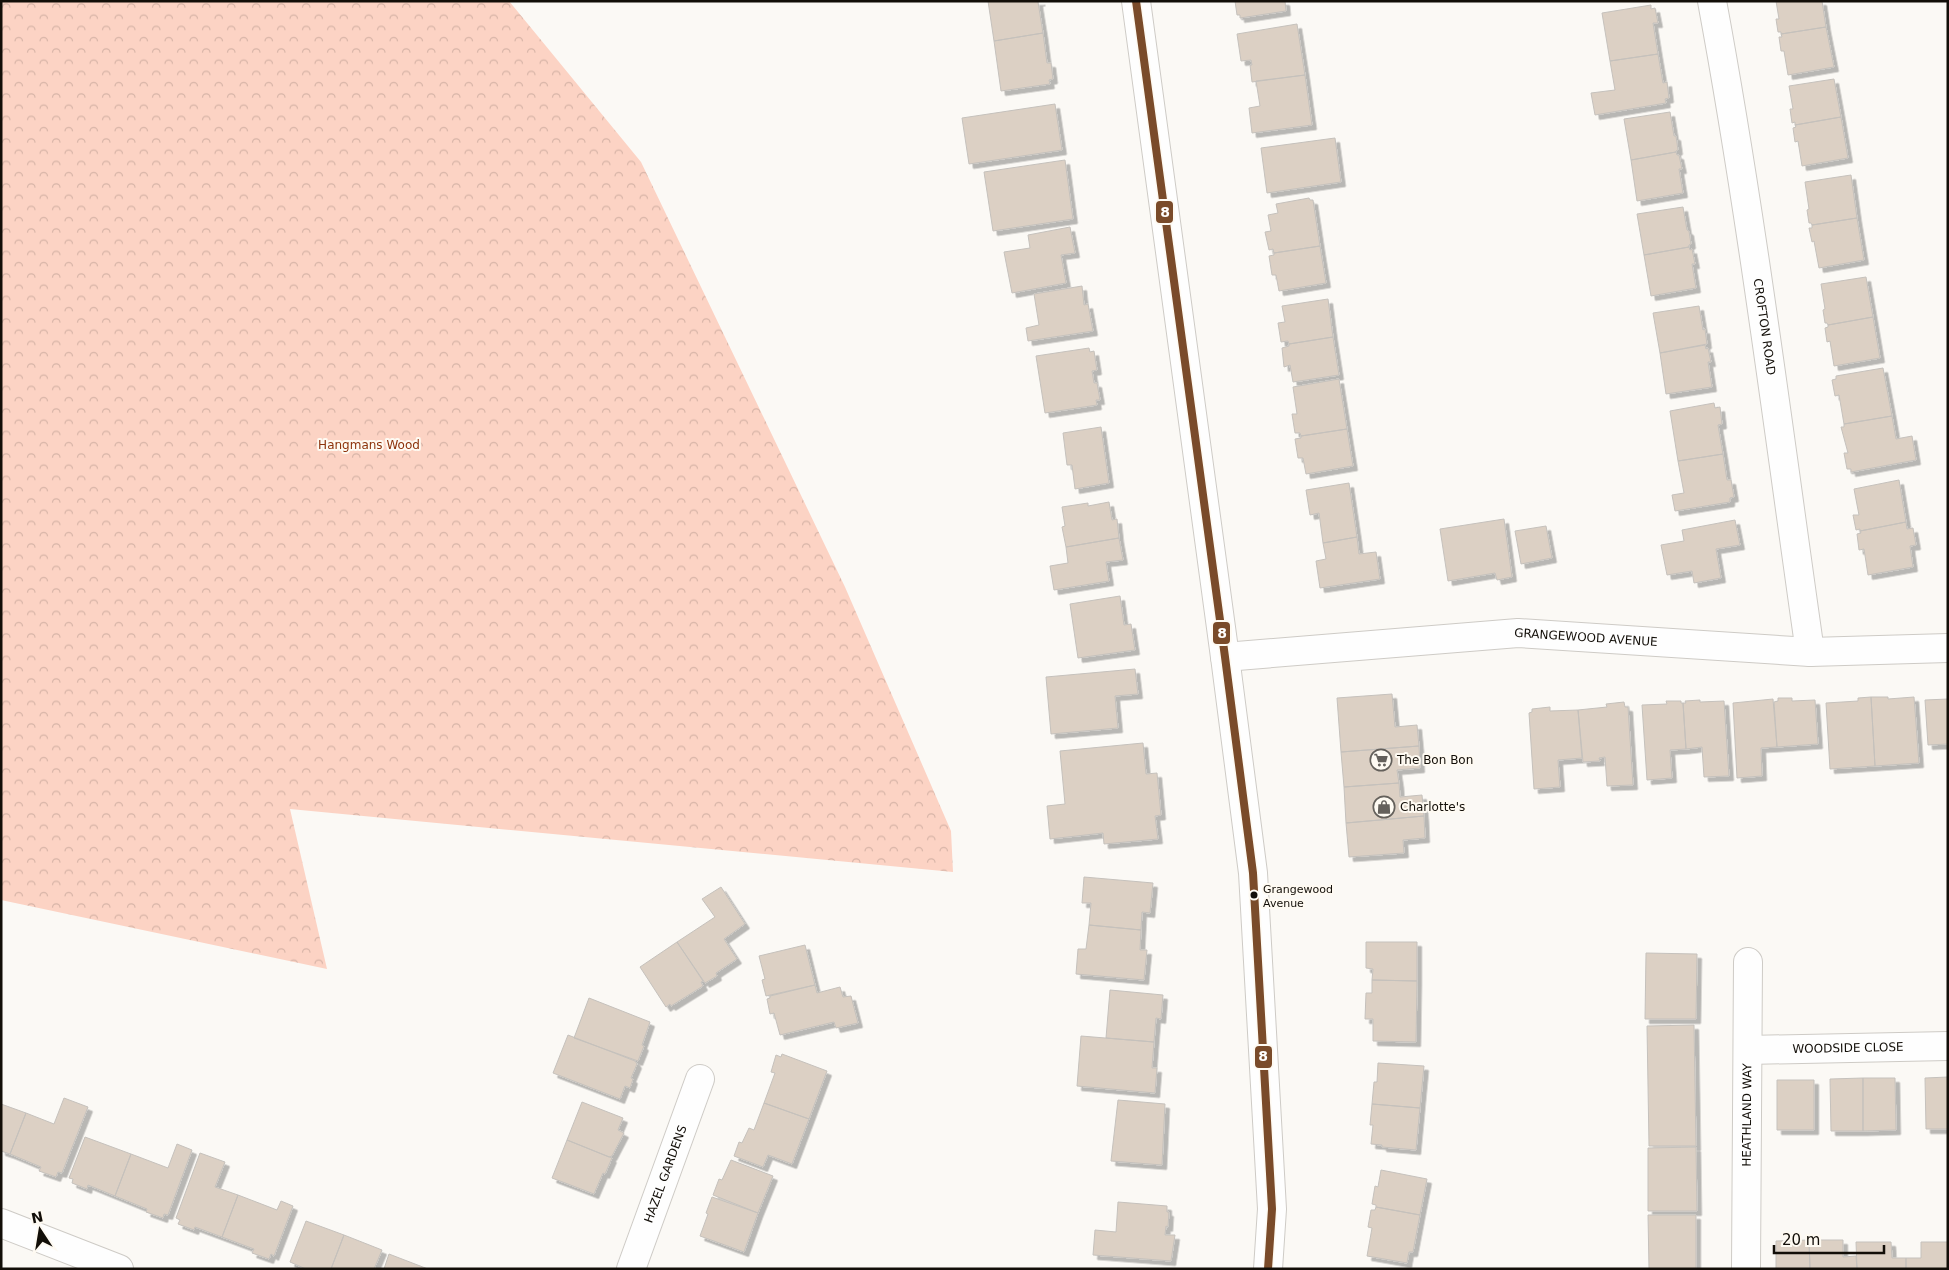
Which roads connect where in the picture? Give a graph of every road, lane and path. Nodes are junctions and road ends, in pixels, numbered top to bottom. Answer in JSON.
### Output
{"nodes":[{"id":1,"x":1136,"y":1,"type":"edge"},
{"id":2,"x":1712,"y":1,"type":"edge"},
{"id":3,"x":1948,"y":648,"type":"edge"},
{"id":4,"x":1810,"y":652,"type":"junction"},
{"id":5,"x":1225,"y":657,"type":"junction"},
{"id":6,"x":1748,"y":962,"type":"dead end"},
{"id":7,"x":1948,"y":1046,"type":"edge"},
{"id":8,"x":1748,"y":1050,"type":"junction"},
{"id":9,"x":700,"y":1078,"type":"dead end"},
{"id":10,"x":1,"y":1223,"type":"edge"},
{"id":11,"x":119,"y":1269,"type":"edge"},
{"id":12,"x":631,"y":1269,"type":"edge"},
{"id":13,"x":1268,"y":1269,"type":"edge"},
{"id":14,"x":1746,"y":1269,"type":"edge"}],
"edges":[{"from":1,"to":5,"type":"street"},
{"from":2,"to":4,"type":"street","name":"CROFTON ROAD"},
{"from":3,"to":4,"type":"street","name":"GRANGEWOOD AVENUE"},
{"from":4,"to":5,"type":"street","name":"GRANGEWOOD AVENUE"},
{"from":5,"to":13,"type":"street"},
{"from":6,"to":8,"type":"street","name":"HEATHLAND WAY"},
{"from":7,"to":8,"type":"street","name":"WOODSIDE CLOSE"},
{"from":8,"to":14,"type":"street","name":"HEATHLAND WAY"},
{"from":9,"to":12,"type":"street","name":"HAZEL GARDENS"},
{"from":10,"to":11,"type":"street"}]}
